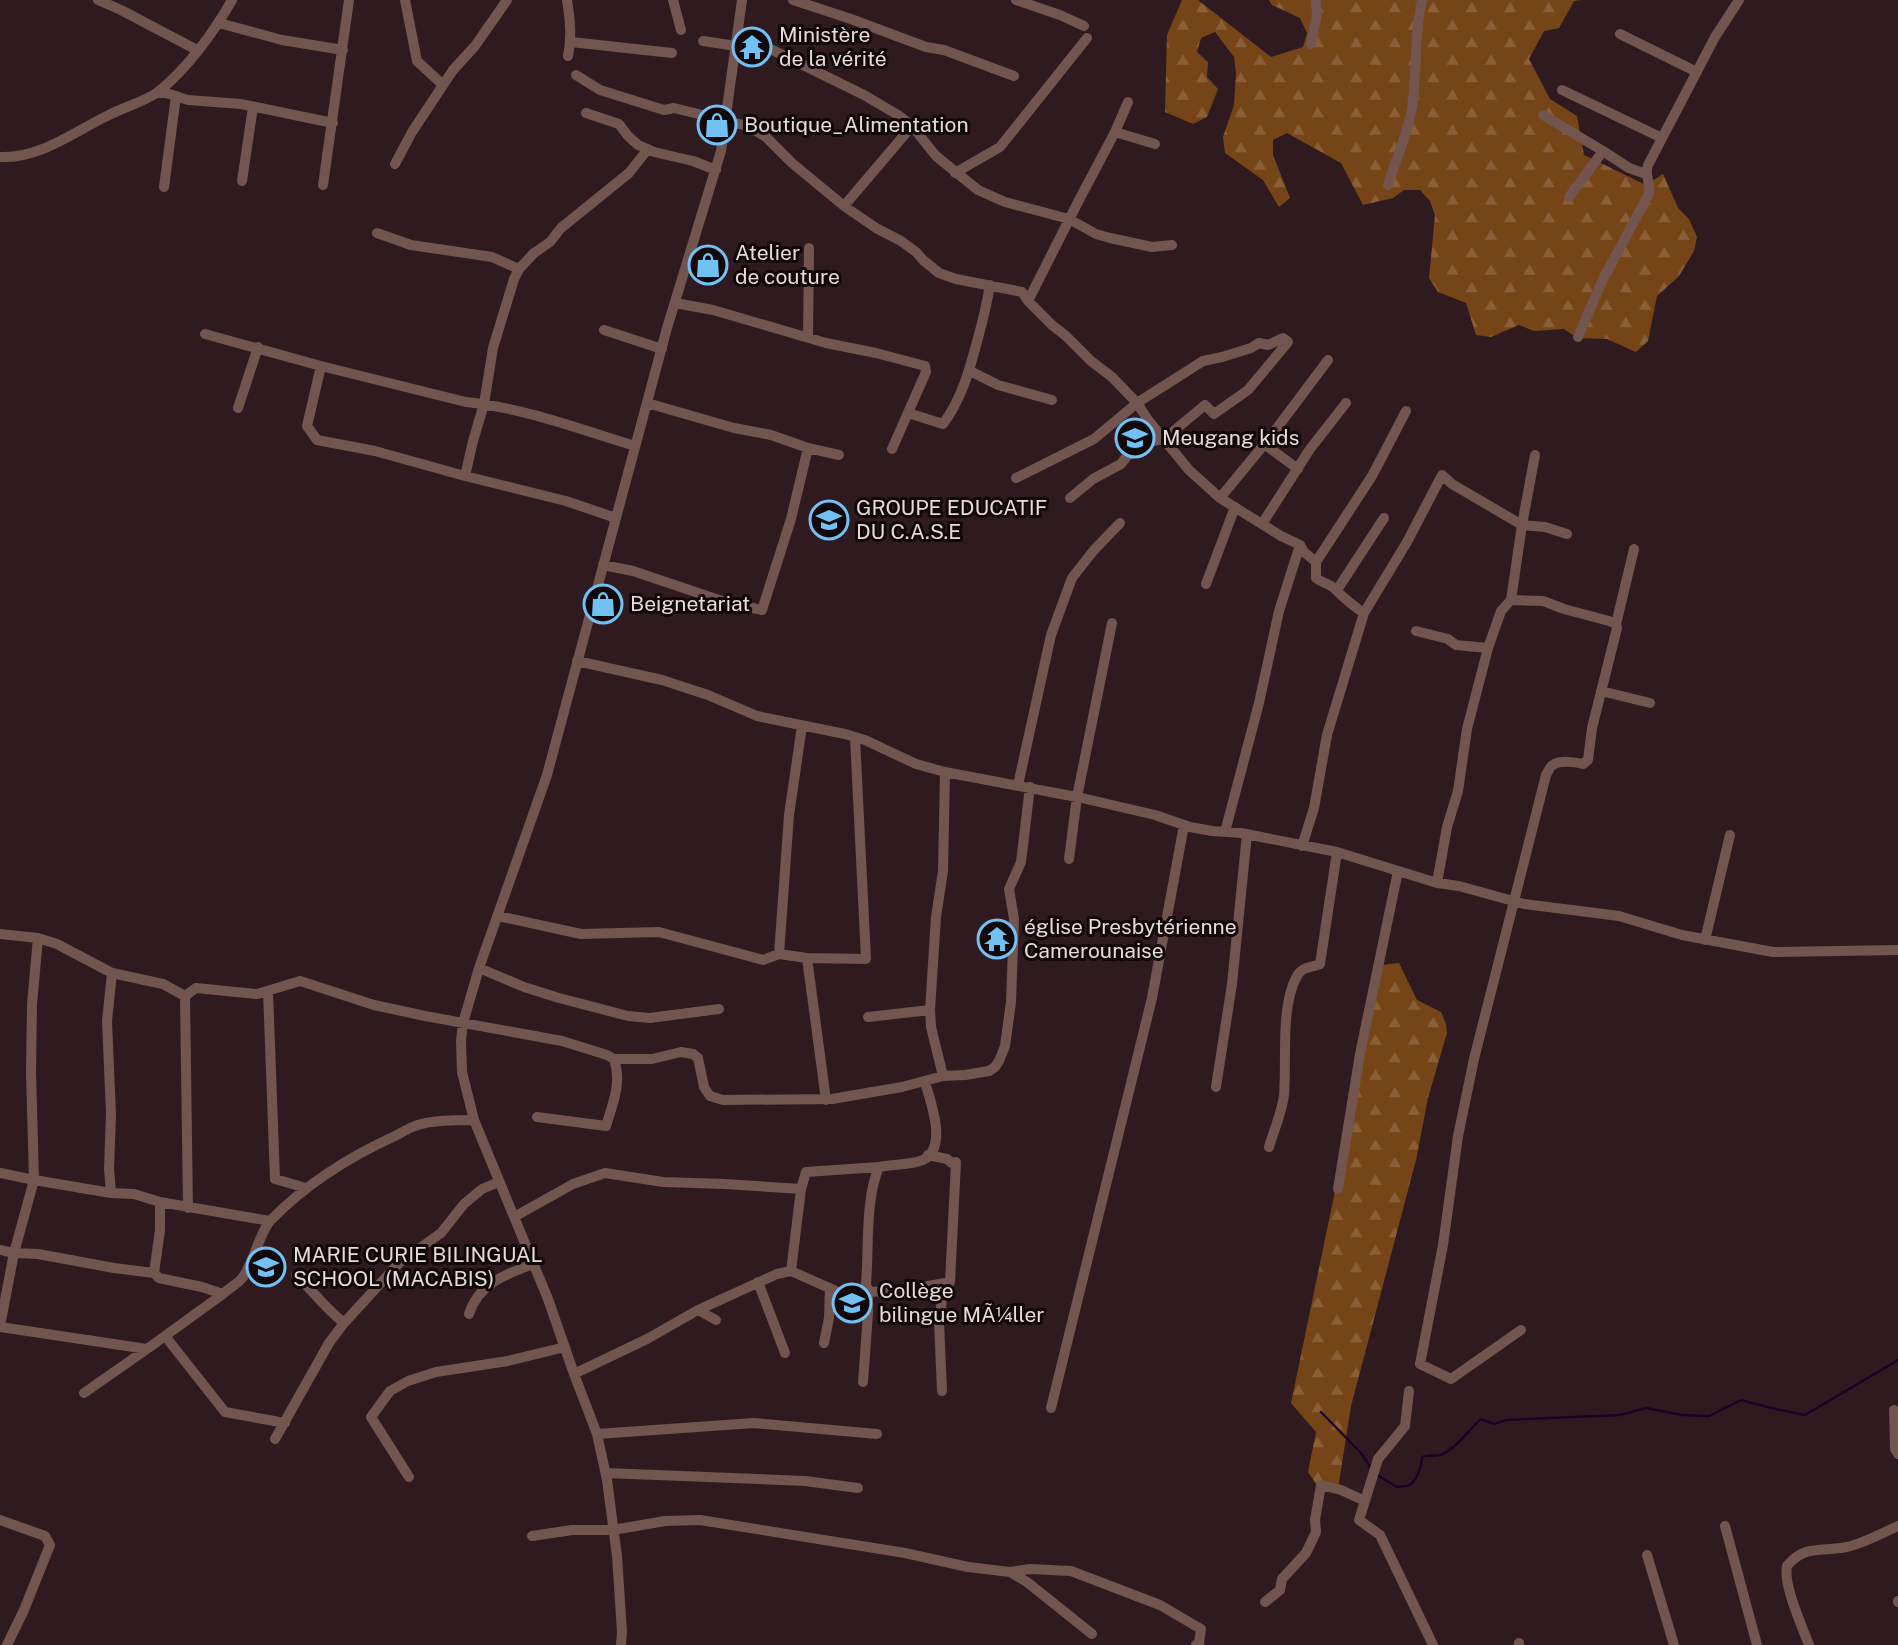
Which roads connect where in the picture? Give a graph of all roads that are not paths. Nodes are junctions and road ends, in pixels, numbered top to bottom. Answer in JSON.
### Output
{"nodes":[{"id":1,"x":98,"y":0,"type":"edge"},
{"id":2,"x":232,"y":0,"type":"edge"},
{"id":3,"x":349,"y":0,"type":"edge"},
{"id":4,"x":405,"y":0,"type":"edge"},
{"id":5,"x":508,"y":0,"type":"edge"},
{"id":6,"x":567,"y":0,"type":"edge"},
{"id":7,"x":673,"y":0,"type":"edge"},
{"id":8,"x":743,"y":0,"type":"edge"},
{"id":9,"x":793,"y":0,"type":"edge"},
{"id":10,"x":1016,"y":0,"type":"edge"},
{"id":11,"x":1316,"y":0,"type":"edge"},
{"id":12,"x":1422,"y":0,"type":"edge"},
{"id":13,"x":1739,"y":0,"type":"edge"},
{"id":14,"x":219,"y":23,"type":"junction"},
{"id":15,"x":1084,"y":26,"type":"dead end"},
{"id":16,"x":681,"y":30,"type":"dead end"},
{"id":17,"x":738,"y":33,"type":"junction"},
{"id":18,"x":1620,"y":34,"type":"dead end"},
{"id":19,"x":1087,"y":38,"type":"dead end"},
{"id":20,"x":703,"y":41,"type":"dead end"},
{"id":21,"x":571,"y":42,"type":"junction"},
{"id":22,"x":1311,"y":44,"type":"dead end"},
{"id":23,"x":736,"y":46,"type":"junction"},
{"id":24,"x":197,"y":50,"type":"junction"},
{"id":25,"x":343,"y":50,"type":"junction"},
{"id":26,"x":672,"y":53,"type":"dead end"},
{"id":27,"x":568,"y":56,"type":"dead end"},
{"id":28,"x":1697,"y":72,"type":"junction"},
{"id":29,"x":576,"y":75,"type":"dead end"},
{"id":30,"x":1014,"y":76,"type":"dead end"},
{"id":31,"x":443,"y":85,"type":"junction"},
{"id":32,"x":1562,"y":90,"type":"dead end"},
{"id":33,"x":156,"y":93,"type":"junction"},
{"id":34,"x":176,"y":96,"type":"junction"},
{"id":35,"x":1128,"y":103,"type":"dead end"},
{"id":36,"x":253,"y":107,"type":"junction"},
{"id":37,"x":586,"y":113,"type":"dead end"},
{"id":38,"x":1543,"y":115,"type":"dead end"},
{"id":39,"x":726,"y":120,"type":"junction"},
{"id":40,"x":333,"y":123,"type":"junction"},
{"id":41,"x":912,"y":126,"type":"junction"},
{"id":42,"x":1115,"y":132,"type":"junction"},
{"id":43,"x":1662,"y":138,"type":"junction"},
{"id":44,"x":1155,"y":144,"type":"dead end"},
{"id":45,"x":648,"y":149,"type":"junction"},
{"id":46,"x":1603,"y":151,"type":"junction"},
{"id":47,"x":0,"y":158,"type":"edge"},
{"id":48,"x":395,"y":164,"type":"dead end"},
{"id":49,"x":716,"y":170,"type":"junction"},
{"id":50,"x":955,"y":173,"type":"junction"},
{"id":51,"x":1646,"y":174,"type":"junction"},
{"id":52,"x":242,"y":181,"type":"dead end"},
{"id":53,"x":323,"y":185,"type":"dead end"},
{"id":54,"x":1388,"y":185,"type":"dead end"},
{"id":55,"x":164,"y":187,"type":"dead end"},
{"id":56,"x":1569,"y":197,"type":"dead end"},
{"id":57,"x":844,"y":206,"type":"junction"},
{"id":58,"x":1069,"y":219,"type":"junction"},
{"id":59,"x":377,"y":233,"type":"dead end"},
{"id":60,"x":1172,"y":245,"type":"dead end"},
{"id":61,"x":809,"y":248,"type":"dead end"},
{"id":62,"x":519,"y":270,"type":"junction"},
{"id":63,"x":990,"y":285,"type":"junction"},
{"id":64,"x":1028,"y":301,"type":"junction"},
{"id":65,"x":675,"y":303,"type":"junction"},
{"id":66,"x":604,"y":330,"type":"dead end"},
{"id":67,"x":205,"y":334,"type":"dead end"},
{"id":68,"x":1578,"y":337,"type":"dead end"},
{"id":69,"x":808,"y":338,"type":"junction"},
{"id":70,"x":258,"y":347,"type":"junction"},
{"id":71,"x":662,"y":349,"type":"junction"},
{"id":72,"x":1328,"y":360,"type":"dead end"},
{"id":73,"x":321,"y":366,"type":"junction"},
{"id":74,"x":970,"y":371,"type":"junction"},
{"id":75,"x":1052,"y":400,"type":"dead end"},
{"id":76,"x":1137,"y":402,"type":"junction"},
{"id":77,"x":647,"y":403,"type":"junction"},
{"id":78,"x":1346,"y":403,"type":"dead end"},
{"id":79,"x":484,"y":404,"type":"junction"},
{"id":80,"x":238,"y":408,"type":"dead end"},
{"id":81,"x":1406,"y":411,"type":"dead end"},
{"id":82,"x":908,"y":413,"type":"junction"},
{"id":83,"x":1164,"y":439,"type":"junction"},
{"id":84,"x":1264,"y":444,"type":"junction"},
{"id":85,"x":635,"y":446,"type":"junction"},
{"id":86,"x":808,"y":448,"type":"junction"},
{"id":87,"x":892,"y":449,"type":"dead end"},
{"id":88,"x":839,"y":455,"type":"dead end"},
{"id":89,"x":1535,"y":456,"type":"dead end"},
{"id":90,"x":1298,"y":469,"type":"junction"},
{"id":91,"x":465,"y":476,"type":"junction"},
{"id":92,"x":1017,"y":478,"type":"dead end"},
{"id":93,"x":1070,"y":498,"type":"dead end"},
{"id":94,"x":1220,"y":498,"type":"junction"},
{"id":95,"x":1235,"y":507,"type":"junction"},
{"id":96,"x":616,"y":518,"type":"junction"},
{"id":97,"x":1384,"y":518,"type":"dead end"},
{"id":98,"x":1120,"y":523,"type":"dead end"},
{"id":99,"x":1262,"y":524,"type":"junction"},
{"id":100,"x":1522,"y":525,"type":"junction"},
{"id":101,"x":1567,"y":534,"type":"dead end"},
{"id":102,"x":1300,"y":545,"type":"junction"},
{"id":103,"x":1634,"y":549,"type":"dead end"},
{"id":104,"x":1316,"y":562,"type":"junction"},
{"id":105,"x":603,"y":565,"type":"junction"},
{"id":106,"x":1206,"y":584,"type":"dead end"},
{"id":107,"x":1337,"y":590,"type":"junction"},
{"id":108,"x":1511,"y":600,"type":"junction"},
{"id":109,"x":1364,"y":613,"type":"junction"},
{"id":110,"x":1112,"y":624,"type":"dead end"},
{"id":111,"x":1616,"y":624,"type":"junction"},
{"id":112,"x":1416,"y":631,"type":"dead end"},
{"id":113,"x":1488,"y":648,"type":"junction"},
{"id":114,"x":577,"y":661,"type":"junction"},
{"id":115,"x":1601,"y":691,"type":"junction"},
{"id":116,"x":1650,"y":703,"type":"dead end"},
{"id":117,"x":802,"y":726,"type":"junction"},
{"id":118,"x":855,"y":737,"type":"junction"},
{"id":119,"x":945,"y":772,"type":"junction"},
{"id":120,"x":1018,"y":785,"type":"junction"},
{"id":121,"x":1030,"y":787,"type":"junction"},
{"id":122,"x":1077,"y":797,"type":"junction"},
{"id":123,"x":1184,"y":825,"type":"junction"},
{"id":124,"x":1225,"y":832,"type":"junction"},
{"id":125,"x":1247,"y":834,"type":"junction"},
{"id":126,"x":1730,"y":835,"type":"dead end"},
{"id":127,"x":1302,"y":846,"type":"junction"},
{"id":128,"x":1337,"y":852,"type":"junction"},
{"id":129,"x":1069,"y":859,"type":"dead end"},
{"id":130,"x":1398,"y":871,"type":"junction"},
{"id":131,"x":1437,"y":883,"type":"junction"},
{"id":132,"x":1513,"y":901,"type":"junction"},
{"id":133,"x":498,"y":916,"type":"junction"},
{"id":134,"x":0,"y":934,"type":"edge"},
{"id":135,"x":38,"y":939,"type":"junction"},
{"id":136,"x":1705,"y":940,"type":"junction"},
{"id":137,"x":1898,"y":950,"type":"edge"},
{"id":138,"x":779,"y":954,"type":"junction"},
{"id":139,"x":807,"y":958,"type":"junction"},
{"id":140,"x":479,"y":968,"type":"junction"},
{"id":141,"x":112,"y":973,"type":"junction"},
{"id":142,"x":268,"y":991,"type":"junction"},
{"id":143,"x":184,"y":996,"type":"junction"},
{"id":144,"x":719,"y":1009,"type":"dead end"},
{"id":145,"x":930,"y":1010,"type":"junction"},
{"id":146,"x":868,"y":1017,"type":"dead end"},
{"id":147,"x":463,"y":1023,"type":"junction"},
{"id":148,"x":614,"y":1059,"type":"junction"},
{"id":149,"x":943,"y":1076,"type":"junction"},
{"id":150,"x":925,"y":1082,"type":"junction"},
{"id":151,"x":1216,"y":1087,"type":"dead end"},
{"id":152,"x":826,"y":1100,"type":"junction"},
{"id":153,"x":537,"y":1117,"type":"dead end"},
{"id":154,"x":474,"y":1121,"type":"junction"},
{"id":155,"x":1269,"y":1147,"type":"dead end"},
{"id":156,"x":928,"y":1155,"type":"junction"},
{"id":157,"x":879,"y":1167,"type":"junction"},
{"id":158,"x":0,"y":1173,"type":"edge"},
{"id":159,"x":34,"y":1180,"type":"junction"},
{"id":160,"x":499,"y":1182,"type":"junction"},
{"id":161,"x":306,"y":1188,"type":"junction"},
{"id":162,"x":801,"y":1189,"type":"junction"},
{"id":163,"x":1338,"y":1189,"type":"dead end"},
{"id":164,"x":111,"y":1193,"type":"junction"},
{"id":165,"x":159,"y":1202,"type":"junction"},
{"id":166,"x":188,"y":1208,"type":"junction"},
{"id":167,"x":514,"y":1217,"type":"junction"},
{"id":168,"x":271,"y":1221,"type":"junction"},
{"id":169,"x":0,"y":1250,"type":"edge"},
{"id":170,"x":14,"y":1253,"type":"junction"},
{"id":171,"x":533,"y":1264,"type":"junction"},
{"id":172,"x":791,"y":1271,"type":"junction"},
{"id":173,"x":154,"y":1273,"type":"junction"},
{"id":174,"x":296,"y":1275,"type":"dead end"},
{"id":175,"x":758,"y":1282,"type":"junction"},
{"id":176,"x":944,"y":1283,"type":"junction"},
{"id":177,"x":830,"y":1288,"type":"junction"},
{"id":178,"x":868,"y":1292,"type":"junction"},
{"id":179,"x":223,"y":1294,"type":"junction"},
{"id":180,"x":698,"y":1310,"type":"junction"},
{"id":181,"x":469,"y":1314,"type":"dead end"},
{"id":182,"x":716,"y":1320,"type":"dead end"},
{"id":183,"x":344,"y":1323,"type":"junction"},
{"id":184,"x":0,"y":1326,"type":"edge"},
{"id":185,"x":1521,"y":1330,"type":"dead end"},
{"id":186,"x":166,"y":1336,"type":"junction"},
{"id":187,"x":824,"y":1343,"type":"dead end"},
{"id":188,"x":565,"y":1347,"type":"junction"},
{"id":189,"x":147,"y":1349,"type":"junction"},
{"id":190,"x":785,"y":1353,"type":"dead end"},
{"id":191,"x":574,"y":1374,"type":"junction"},
{"id":192,"x":863,"y":1382,"type":"dead end"},
{"id":193,"x":942,"y":1391,"type":"dead end"},
{"id":194,"x":1409,"y":1391,"type":"dead end"},
{"id":195,"x":84,"y":1394,"type":"dead end"},
{"id":196,"x":1051,"y":1408,"type":"dead end"},
{"id":197,"x":1894,"y":1410,"type":"dead end"},
{"id":198,"x":285,"y":1423,"type":"junction"},
{"id":199,"x":597,"y":1434,"type":"junction"},
{"id":200,"x":877,"y":1434,"type":"dead end"},
{"id":201,"x":275,"y":1438,"type":"dead end"},
{"id":202,"x":1898,"y":1454,"type":"edge"},
{"id":203,"x":606,"y":1474,"type":"junction"},
{"id":204,"x":409,"y":1477,"type":"dead end"},
{"id":205,"x":858,"y":1488,"type":"dead end"},
{"id":206,"x":1365,"y":1501,"type":"junction"},
{"id":207,"x":0,"y":1520,"type":"edge"},
{"id":208,"x":1726,"y":1526,"type":"dead end"},
{"id":209,"x":1898,"y":1526,"type":"edge"},
{"id":210,"x":613,"y":1530,"type":"junction"},
{"id":211,"x":532,"y":1536,"type":"dead end"},
{"id":212,"x":1647,"y":1555,"type":"dead end"},
{"id":213,"x":1010,"y":1572,"type":"junction"},
{"id":214,"x":1265,"y":1602,"type":"dead end"},
{"id":215,"x":1092,"y":1634,"type":"dead end"},
{"id":216,"x":7,"y":1645,"type":"edge"},
{"id":217,"x":621,"y":1645,"type":"edge"},
{"id":218,"x":1196,"y":1645,"type":"edge"},
{"id":219,"x":1433,"y":1645,"type":"edge"},
{"id":220,"x":1674,"y":1645,"type":"edge"},
{"id":221,"x":1757,"y":1645,"type":"edge"},
{"id":222,"x":1809,"y":1645,"type":"edge"}],
"edges":[{"from":1,"to":24,"type":"street"},
{"from":2,"to":14,"type":"street"},
{"from":3,"to":25,"type":"street"},
{"from":4,"to":31,"type":"street"},
{"from":5,"to":31,"type":"street"},
{"from":6,"to":21,"type":"street"},
{"from":7,"to":16,"type":"street"},
{"from":8,"to":17,"type":"street"},
{"from":9,"to":30,"type":"street"},
{"from":10,"to":15,"type":"street"},
{"from":11,"to":22,"type":"street"},
{"from":12,"to":54,"type":"street"},
{"from":13,"to":28,"type":"street"},
{"from":14,"to":24,"type":"street"},
{"from":14,"to":25,"type":"street"},
{"from":17,"to":23,"type":"street"},
{"from":17,"to":41,"type":"street"},
{"from":18,"to":28,"type":"street"},
{"from":19,"to":50,"type":"street"},
{"from":20,"to":23,"type":"street"},
{"from":21,"to":26,"type":"street"},
{"from":21,"to":27,"type":"street"},
{"from":23,"to":39,"type":"street"},
{"from":24,"to":33,"type":"street"},
{"from":25,"to":40,"type":"street"},
{"from":28,"to":43,"type":"street"},
{"from":29,"to":39,"type":"street"},
{"from":31,"to":48,"type":"street"},
{"from":32,"to":43,"type":"street"},
{"from":33,"to":34,"type":"street"},
{"from":33,"to":47,"type":"street"},
{"from":34,"to":36,"type":"street"},
{"from":34,"to":55,"type":"street"},
{"from":35,"to":42,"type":"street"},
{"from":36,"to":40,"type":"street"},
{"from":36,"to":52,"type":"street"},
{"from":37,"to":45,"type":"street"},
{"from":38,"to":46,"type":"street"},
{"from":39,"to":49,"type":"street"},
{"from":39,"to":57,"type":"street"},
{"from":40,"to":53,"type":"street"},
{"from":41,"to":50,"type":"street"},
{"from":41,"to":57,"type":"street"},
{"from":42,"to":44,"type":"street"},
{"from":42,"to":58,"type":"street"},
{"from":43,"to":51,"type":"street"},
{"from":45,"to":49,"type":"street"},
{"from":45,"to":62,"type":"street"},
{"from":46,"to":51,"type":"street"},
{"from":46,"to":56,"type":"street"},
{"from":49,"to":65,"type":"street"},
{"from":50,"to":58,"type":"street"},
{"from":51,"to":68,"type":"street"},
{"from":57,"to":63,"type":"street"},
{"from":58,"to":60,"type":"street"},
{"from":58,"to":64,"type":"street"},
{"from":59,"to":62,"type":"street"},
{"from":61,"to":69,"type":"street"},
{"from":62,"to":79,"type":"street"},
{"from":63,"to":64,"type":"street"},
{"from":63,"to":74,"type":"street"},
{"from":64,"to":76,"type":"street"},
{"from":65,"to":69,"type":"street"},
{"from":65,"to":71,"type":"street"},
{"from":66,"to":71,"type":"street"},
{"from":67,"to":70,"type":"street"},
{"from":69,"to":82,"type":"street"},
{"from":70,"to":73,"type":"street"},
{"from":70,"to":80,"type":"street"},
{"from":71,"to":77,"type":"street"},
{"from":72,"to":84,"type":"street"},
{"from":73,"to":79,"type":"street"},
{"from":73,"to":91,"type":"street"},
{"from":74,"to":75,"type":"street"},
{"from":74,"to":82,"type":"street"},
{"from":76,"to":83,"type":"street"},
{"from":76,"to":83,"type":"street"},
{"from":76,"to":92,"type":"street"},
{"from":77,"to":85,"type":"street"},
{"from":77,"to":86,"type":"street"},
{"from":78,"to":90,"type":"street"},
{"from":79,"to":85,"type":"street"},
{"from":79,"to":91,"type":"street"},
{"from":81,"to":104,"type":"street"},
{"from":82,"to":87,"type":"street"},
{"from":83,"to":93,"type":"street"},
{"from":83,"to":94,"type":"street"},
{"from":84,"to":90,"type":"street"},
{"from":84,"to":94,"type":"street"},
{"from":85,"to":96,"type":"street"},
{"from":86,"to":88,"type":"street"},
{"from":86,"to":105,"type":"street"},
{"from":89,"to":100,"type":"street"},
{"from":90,"to":99,"type":"street"},
{"from":91,"to":96,"type":"street"},
{"from":94,"to":95,"type":"street"},
{"from":95,"to":99,"type":"street"},
{"from":95,"to":106,"type":"street"},
{"from":96,"to":105,"type":"street"},
{"from":97,"to":107,"type":"street"},
{"from":98,"to":120,"type":"street"},
{"from":99,"to":102,"type":"street"},
{"from":100,"to":101,"type":"street"},
{"from":100,"to":108,"type":"street"},
{"from":100,"to":109,"type":"street"},
{"from":102,"to":104,"type":"street"},
{"from":102,"to":124,"type":"street"},
{"from":103,"to":111,"type":"street"},
{"from":104,"to":107,"type":"street"},
{"from":105,"to":114,"type":"street"},
{"from":107,"to":109,"type":"street"},
{"from":108,"to":111,"type":"street"},
{"from":108,"to":113,"type":"street"},
{"from":109,"to":127,"type":"street"},
{"from":110,"to":122,"type":"street"},
{"from":111,"to":115,"type":"street"},
{"from":112,"to":113,"type":"street"},
{"from":113,"to":131,"type":"street"},
{"from":114,"to":117,"type":"street"},
{"from":114,"to":133,"type":"street"},
{"from":115,"to":116,"type":"street"},
{"from":115,"to":132,"type":"street"},
{"from":117,"to":118,"type":"street"},
{"from":117,"to":138,"type":"street"},
{"from":118,"to":119,"type":"street"},
{"from":118,"to":139,"type":"street"},
{"from":119,"to":120,"type":"street"},
{"from":119,"to":145,"type":"street"},
{"from":120,"to":121,"type":"street"},
{"from":121,"to":122,"type":"street"},
{"from":121,"to":149,"type":"street"},
{"from":122,"to":123,"type":"street"},
{"from":122,"to":129,"type":"street"},
{"from":123,"to":124,"type":"street"},
{"from":123,"to":196,"type":"street"},
{"from":124,"to":125,"type":"street"},
{"from":125,"to":127,"type":"street"},
{"from":125,"to":151,"type":"street"},
{"from":126,"to":136,"type":"street"},
{"from":127,"to":128,"type":"street"},
{"from":128,"to":130,"type":"street"},
{"from":128,"to":155,"type":"street"},
{"from":130,"to":131,"type":"street"},
{"from":130,"to":163,"type":"street"},
{"from":131,"to":132,"type":"street"},
{"from":132,"to":136,"type":"street"},
{"from":132,"to":185,"type":"street"},
{"from":133,"to":138,"type":"street"},
{"from":133,"to":140,"type":"street"},
{"from":134,"to":135,"type":"street"},
{"from":135,"to":141,"type":"street"},
{"from":135,"to":159,"type":"street"},
{"from":136,"to":137,"type":"street"},
{"from":138,"to":139,"type":"street"},
{"from":139,"to":152,"type":"street"},
{"from":140,"to":144,"type":"street"},
{"from":140,"to":147,"type":"street"},
{"from":141,"to":143,"type":"street"},
{"from":141,"to":164,"type":"street"},
{"from":142,"to":143,"type":"street"},
{"from":142,"to":147,"type":"street"},
{"from":142,"to":161,"type":"street"},
{"from":143,"to":166,"type":"street"},
{"from":145,"to":146,"type":"street"},
{"from":145,"to":149,"type":"street"},
{"from":147,"to":148,"type":"street"},
{"from":147,"to":154,"type":"street"},
{"from":148,"to":152,"type":"street"},
{"from":148,"to":153,"type":"street"},
{"from":149,"to":150,"type":"street"},
{"from":150,"to":152,"type":"street"},
{"from":150,"to":156,"type":"street"},
{"from":154,"to":160,"type":"street"},
{"from":154,"to":161,"type":"street"},
{"from":156,"to":157,"type":"street"},
{"from":156,"to":176,"type":"street"},
{"from":157,"to":162,"type":"street"},
{"from":157,"to":178,"type":"street"},
{"from":158,"to":159,"type":"street"},
{"from":159,"to":164,"type":"street"},
{"from":159,"to":170,"type":"street"},
{"from":160,"to":167,"type":"street"},
{"from":160,"to":183,"type":"street"},
{"from":161,"to":168,"type":"street"},
{"from":162,"to":167,"type":"street"},
{"from":162,"to":172,"type":"street"},
{"from":164,"to":165,"type":"street"},
{"from":165,"to":166,"type":"street"},
{"from":165,"to":173,"type":"street"},
{"from":166,"to":168,"type":"street"},
{"from":167,"to":171,"type":"street"},
{"from":168,"to":179,"type":"street"},
{"from":169,"to":170,"type":"street"},
{"from":170,"to":173,"type":"street"},
{"from":170,"to":184,"type":"street"},
{"from":171,"to":181,"type":"street"},
{"from":171,"to":188,"type":"street"},
{"from":172,"to":175,"type":"street"},
{"from":172,"to":177,"type":"street"},
{"from":173,"to":179,"type":"street"},
{"from":174,"to":183,"type":"street"},
{"from":175,"to":180,"type":"street"},
{"from":175,"to":190,"type":"street"},
{"from":176,"to":178,"type":"street"},
{"from":176,"to":193,"type":"street"},
{"from":177,"to":178,"type":"street"},
{"from":177,"to":187,"type":"street"},
{"from":178,"to":192,"type":"street"},
{"from":179,"to":186,"type":"street"},
{"from":180,"to":182,"type":"street"},
{"from":180,"to":191,"type":"street"},
{"from":183,"to":198,"type":"street"},
{"from":184,"to":189,"type":"street"},
{"from":186,"to":189,"type":"street"},
{"from":186,"to":198,"type":"street"},
{"from":188,"to":191,"type":"street"},
{"from":188,"to":204,"type":"street"},
{"from":189,"to":195,"type":"street"},
{"from":191,"to":199,"type":"street"},
{"from":194,"to":206,"type":"street"},
{"from":197,"to":202,"type":"street"},
{"from":198,"to":201,"type":"street"},
{"from":199,"to":200,"type":"street"},
{"from":199,"to":203,"type":"street"},
{"from":203,"to":205,"type":"street"},
{"from":203,"to":210,"type":"street"},
{"from":206,"to":214,"type":"street"},
{"from":206,"to":219,"type":"street"},
{"from":207,"to":216,"type":"street"},
{"from":208,"to":221,"type":"street"},
{"from":209,"to":222,"type":"street"},
{"from":210,"to":211,"type":"street"},
{"from":210,"to":213,"type":"street"},
{"from":210,"to":217,"type":"street"},
{"from":212,"to":220,"type":"street"},
{"from":213,"to":215,"type":"street"},
{"from":213,"to":218,"type":"street"}]}
